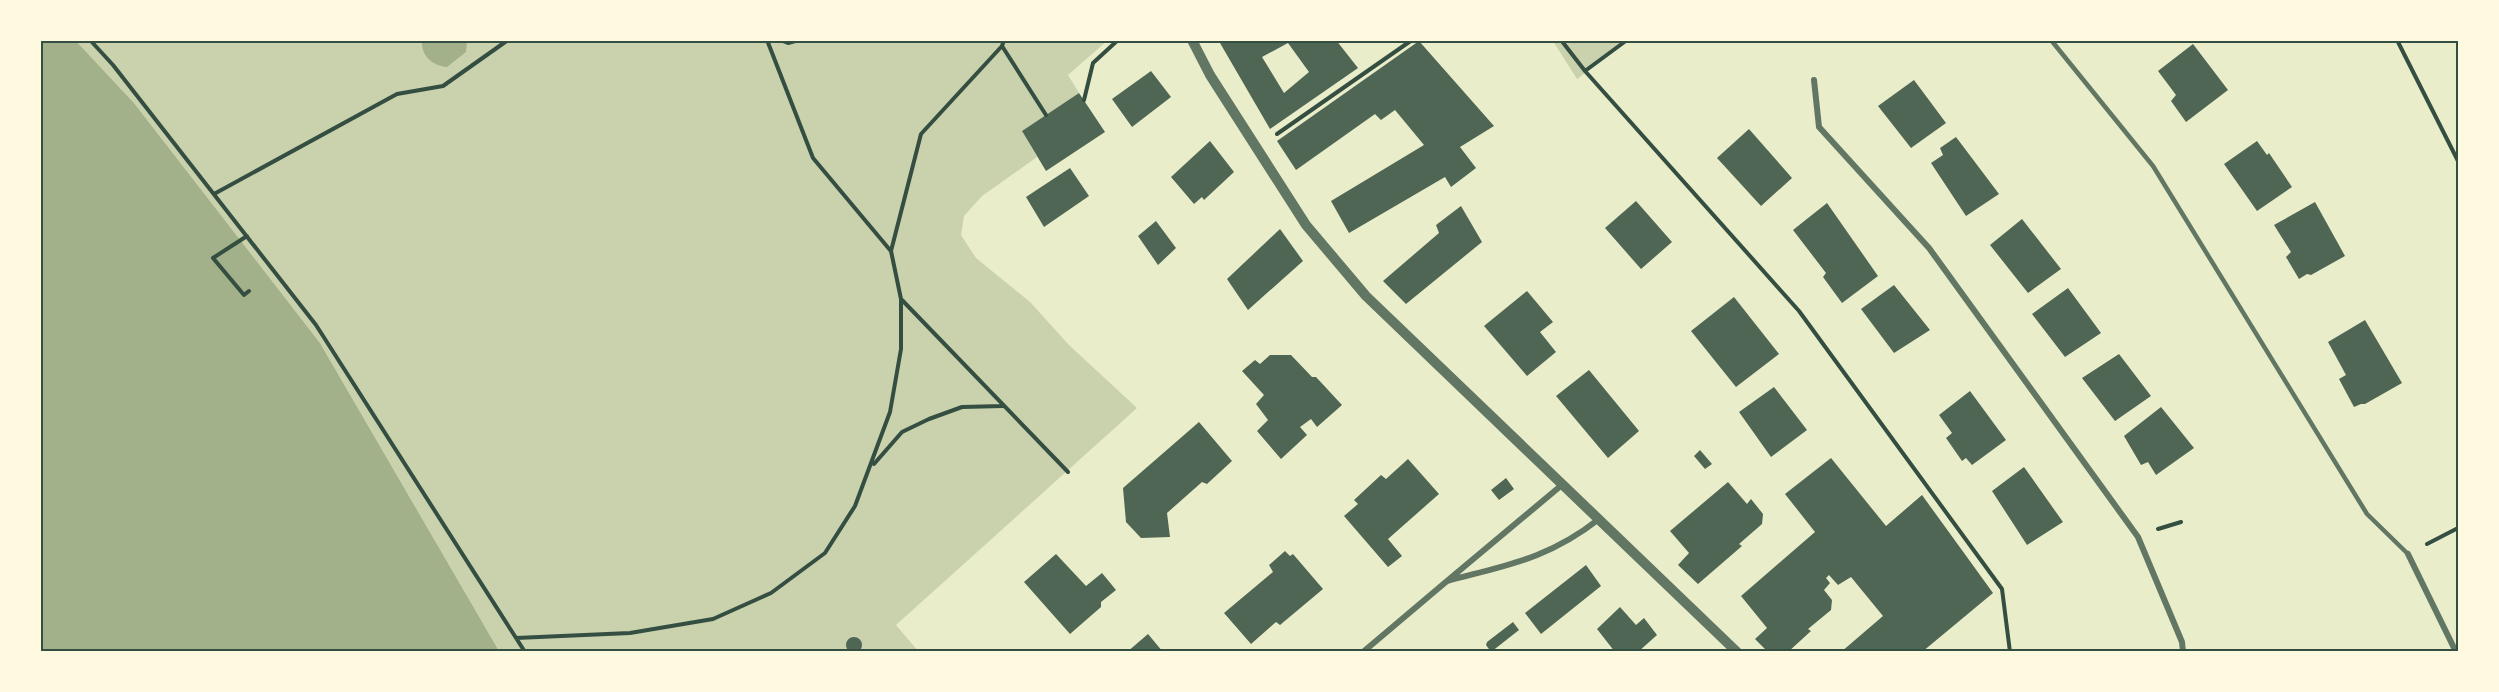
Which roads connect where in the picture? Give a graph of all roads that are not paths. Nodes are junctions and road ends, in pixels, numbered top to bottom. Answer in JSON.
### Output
{"nodes":[{"id":1,"x":1192,"y":40,"type":"edge"},
{"id":2,"x":2051,"y":40,"type":"edge"},
{"id":3,"x":1814,"y":80,"type":"dead end"},
{"id":4,"x":1563,"y":483,"type":"junction"},
{"id":5,"x":1599,"y":519,"type":"junction"},
{"id":6,"x":2408,"y":554,"type":"joint"},
{"id":7,"x":1447,"y":581,"type":"junction"},
{"id":8,"x":1363,"y":651,"type":"edge"},
{"id":9,"x":1737,"y":651,"type":"edge"},
{"id":10,"x":2183,"y":651,"type":"edge"},
{"id":11,"x":2456,"y":651,"type":"edge"}],
"edges":[{"from":1,"to":4,"type":"street"},
{"from":2,"to":6,"type":"lane"},
{"from":3,"to":10,"type":"street"},
{"from":4,"to":5,"type":"street"},
{"from":4,"to":7,"type":"street"},
{"from":5,"to":7,"type":"street"},
{"from":5,"to":9,"type":"street"},
{"from":6,"to":11,"type":"street"},
{"from":7,"to":8,"type":"street"}]}
